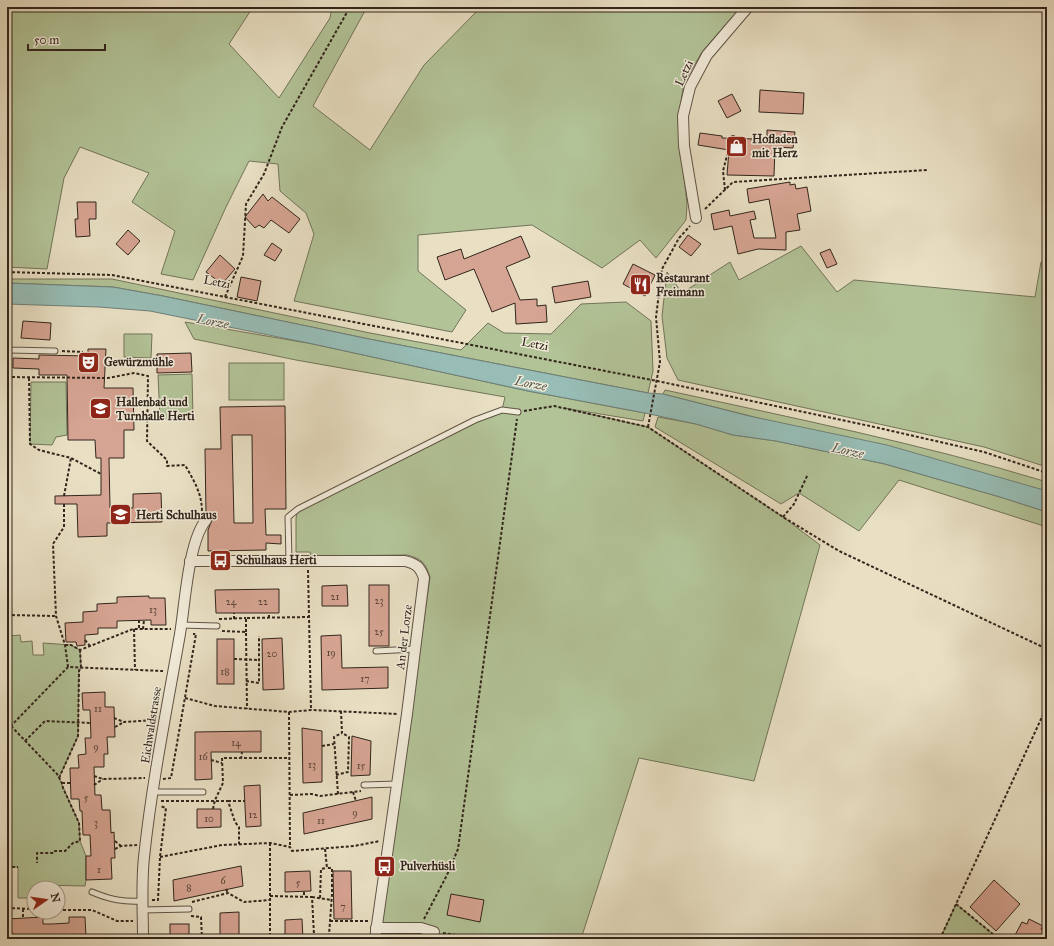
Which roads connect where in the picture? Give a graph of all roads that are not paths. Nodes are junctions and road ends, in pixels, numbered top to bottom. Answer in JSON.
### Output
{"nodes":[{"id":1,"x":748,"y":7,"type":"edge"},
{"id":2,"x":696,"y":218,"type":"road end"},
{"id":3,"x":7,"y":324,"type":"edge"},
{"id":4,"x":7,"y":339,"type":"edge"},
{"id":5,"x":7,"y":346,"type":"edge"},
{"id":6,"x":55,"y":351,"type":"road end"},
{"id":7,"x":518,"y":412,"type":"road end"},
{"id":8,"x":204,"y":521,"type":"road end"},
{"id":9,"x":190,"y":560,"type":"junction"},
{"id":10,"x":289,"y":561,"type":"junction"},
{"id":11,"x":179,"y":629,"type":"junction"},
{"id":12,"x":216,"y":629,"type":"road end"},
{"id":13,"x":415,"y":649,"type":"junction"},
{"id":14,"x":376,"y":651,"type":"dead end"},
{"id":15,"x":397,"y":784,"type":"junction"},
{"id":16,"x":364,"y":785,"type":"dead end"},
{"id":17,"x":157,"y":792,"type":"junction"},
{"id":18,"x":202,"y":792,"type":"dead end"},
{"id":19,"x":92,"y":892,"type":"dead end"},
{"id":20,"x":145,"y":904,"type":"junction"},
{"id":21,"x":189,"y":909,"type":"dead end"},
{"id":22,"x":375,"y":931,"type":"edge"},
{"id":23,"x":434,"y":932,"type":"road end"},
{"id":24,"x":143,"y":939,"type":"edge"}],
"edges":[{"from":1,"to":2,"type":"street","name":"Letzi"},
{"from":3,"to":4,"type":"lane"},
{"from":5,"to":6,"type":"lane"},
{"from":7,"to":10,"type":"lane"},
{"from":8,"to":9,"type":"street","name":"Eichwaldstrasse"},
{"from":9,"to":10,"type":"street","name":"An der Lorze"},
{"from":9,"to":11,"type":"street","name":"Eichwaldstrasse"},
{"from":10,"to":13,"type":"street","name":"An der Lorze"},
{"from":11,"to":12,"type":"lane"},
{"from":11,"to":17,"type":"street","name":"Eichwaldstrasse"},
{"from":13,"to":14,"type":"lane"},
{"from":13,"to":15,"type":"street","name":"An der Lorze"},
{"from":15,"to":16,"type":"lane"},
{"from":15,"to":22,"type":"street","name":"An der Lorze"},
{"from":17,"to":18,"type":"lane"},
{"from":17,"to":20,"type":"street","name":"Eichwaldstrasse"},
{"from":19,"to":20,"type":"lane"},
{"from":20,"to":21,"type":"lane"},
{"from":20,"to":24,"type":"street","name":"Eichwaldstrasse"},
{"from":22,"to":23,"type":"street"}]}
